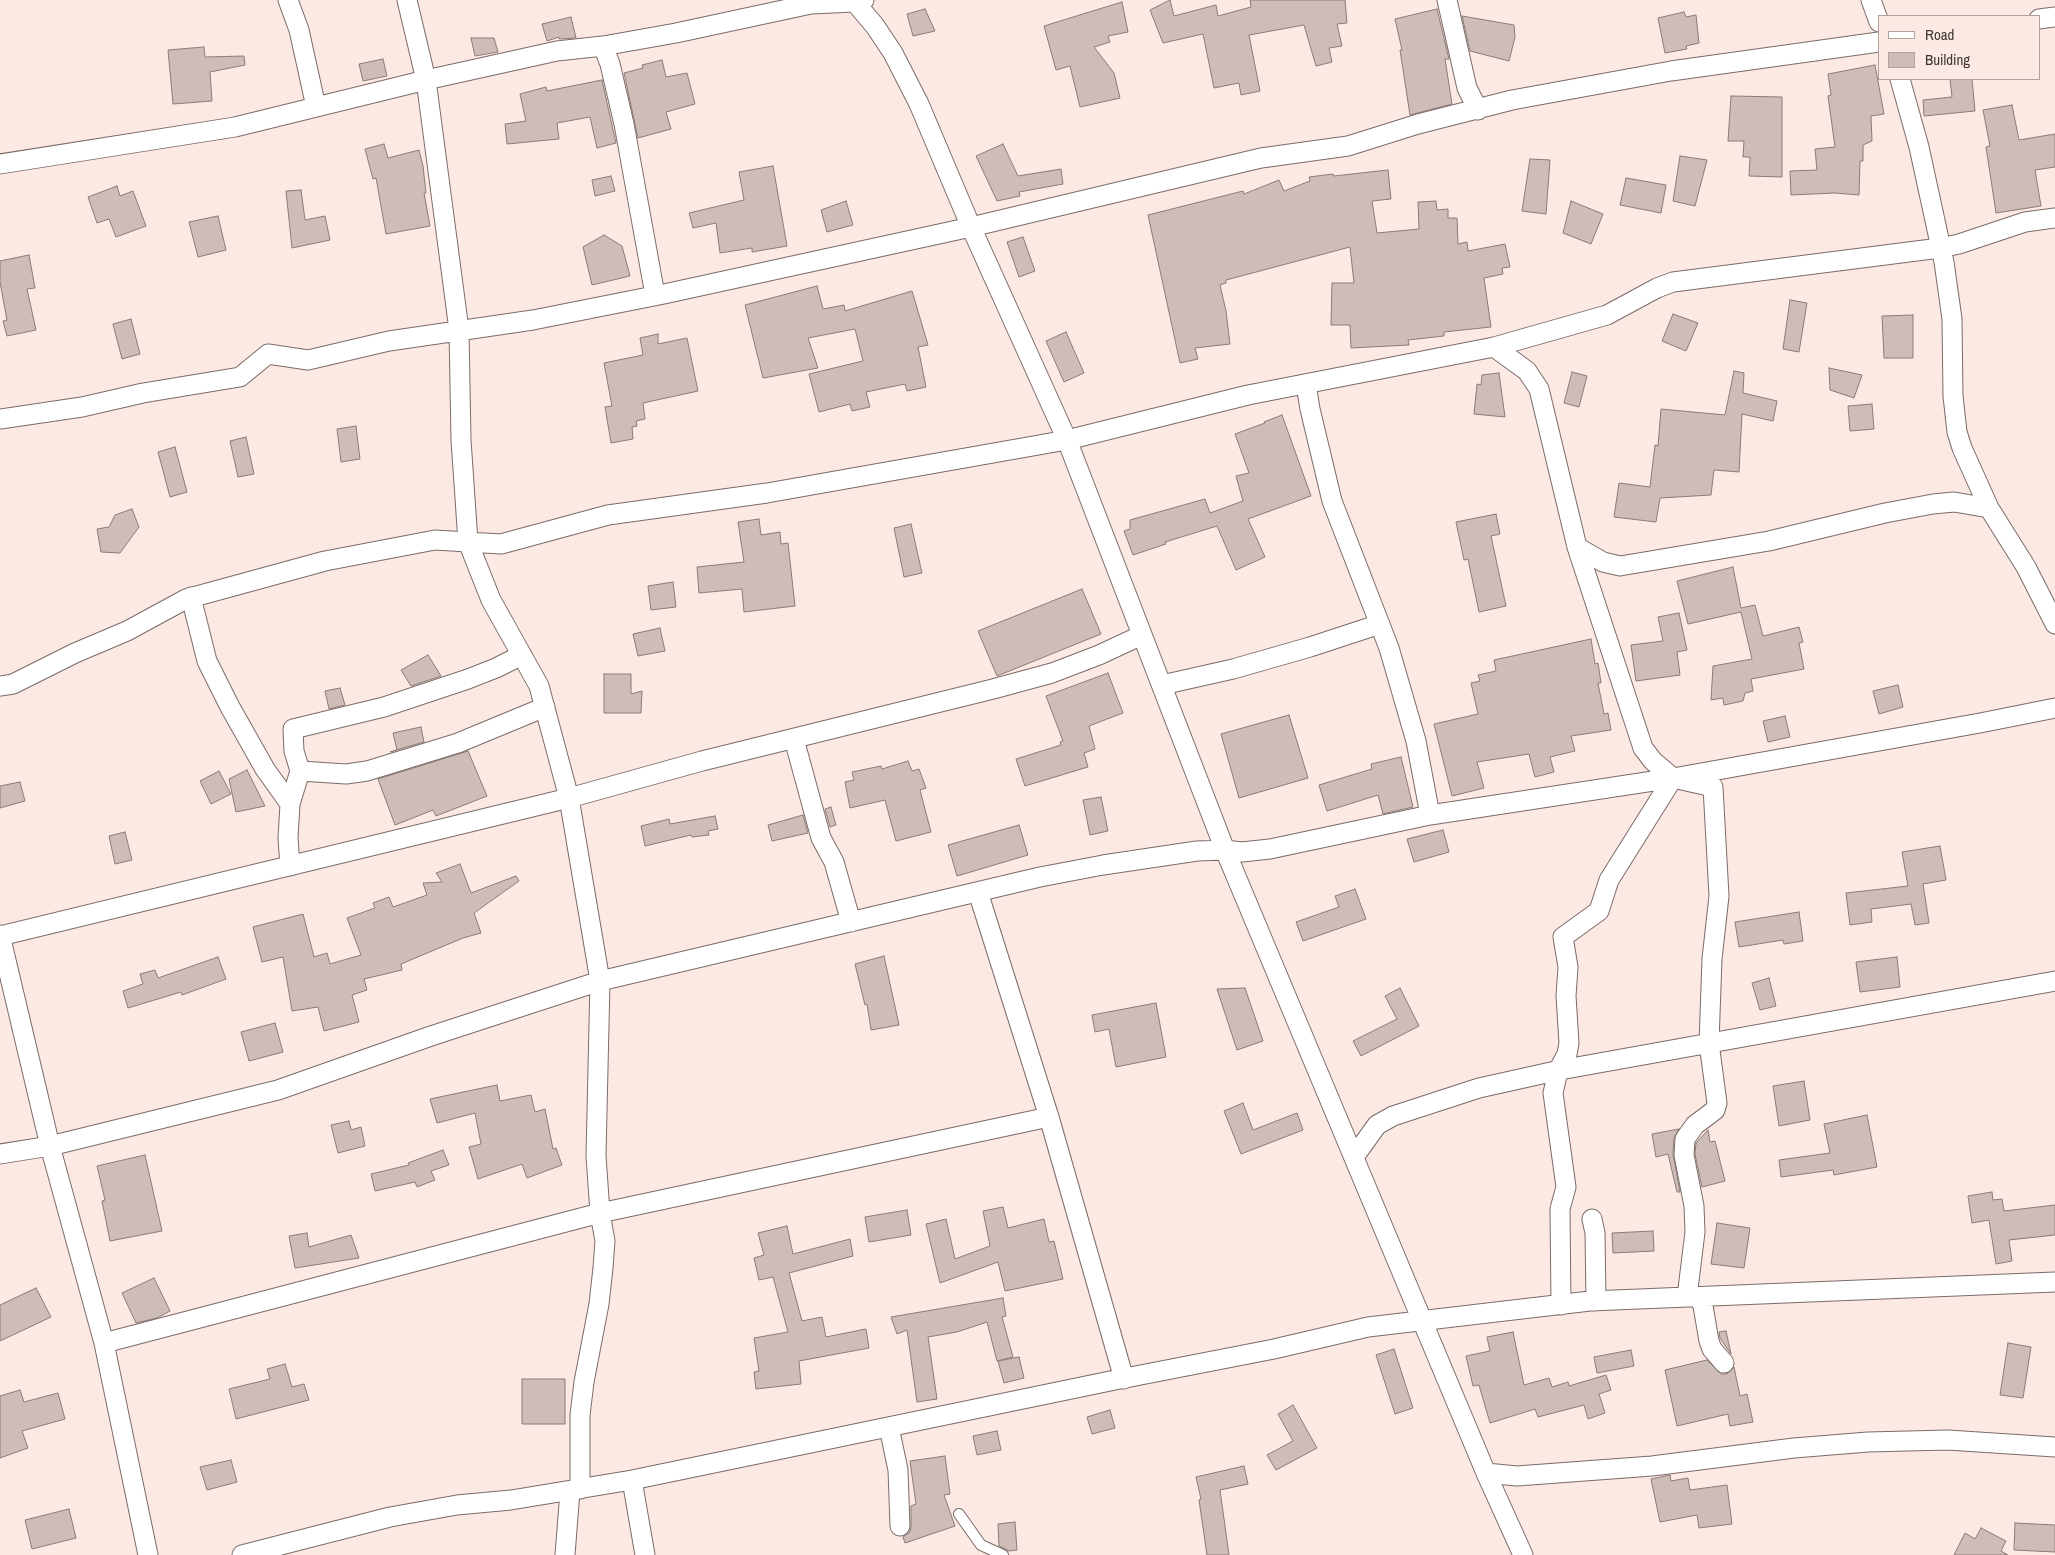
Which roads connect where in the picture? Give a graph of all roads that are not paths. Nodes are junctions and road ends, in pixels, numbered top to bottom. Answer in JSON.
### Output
{"nodes":[{"id":1,"x":288,"y":0,"type":"edge"},
{"id":2,"x":407,"y":0,"type":"edge"},
{"id":3,"x":770,"y":0,"type":"edge"},
{"id":4,"x":1448,"y":0,"type":"edge"},
{"id":5,"x":1871,"y":0,"type":"edge"},
{"id":6,"x":858,"y":1,"type":"edge"},
{"id":7,"x":760,"y":16,"type":"junction"},
{"id":8,"x":2055,"y":17,"type":"edge"},
{"id":9,"x":1878,"y":19,"type":"edge"},
{"id":10,"x":2040,"y":19,"type":"edge"},
{"id":11,"x":1878,"y":42,"type":"edge"},
{"id":12,"x":603,"y":46,"type":"junction"},
{"id":13,"x":426,"y":80,"type":"junction"},
{"id":14,"x":1900,"y":80,"type":"edge"},
{"id":15,"x":316,"y":107,"type":"junction"},
{"id":16,"x":1478,"y":110,"type":"junction"},
{"id":17,"x":0,"y":164,"type":"edge"},
{"id":18,"x":2055,"y":218,"type":"edge"},
{"id":19,"x":971,"y":227,"type":"junction"},
{"id":20,"x":1940,"y":248,"type":"junction"},
{"id":21,"x":655,"y":295,"type":"junction"},
{"id":22,"x":459,"y":330,"type":"junction"},
{"id":23,"x":1494,"y":347,"type":"junction"},
{"id":24,"x":1306,"y":384,"type":"junction"},
{"id":25,"x":0,"y":420,"type":"edge"},
{"id":26,"x":1067,"y":440,"type":"junction"},
{"id":27,"x":1989,"y":508,"type":"junction"},
{"id":28,"x":468,"y":542,"type":"junction"},
{"id":29,"x":1576,"y":547,"type":"junction"},
{"id":30,"x":192,"y":597,"type":"junction"},
{"id":31,"x":1380,"y":624,"type":"junction"},
{"id":32,"x":2055,"y":624,"type":"edge"},
{"id":33,"x":1142,"y":635,"type":"junction"},
{"id":34,"x":522,"y":655,"type":"junction"},
{"id":35,"x":0,"y":686,"type":"edge"},
{"id":36,"x":1162,"y":686,"type":"junction"},
{"id":37,"x":545,"y":707,"type":"junction"},
{"id":38,"x":2055,"y":708,"type":"edge"},
{"id":39,"x":794,"y":739,"type":"junction"},
{"id":40,"x":300,"y":771,"type":"junction"},
{"id":41,"x":1673,"y":778,"type":"junction"},
{"id":42,"x":569,"y":798,"type":"junction"},
{"id":43,"x":290,"y":804,"type":"junction"},
{"id":44,"x":1430,"y":815,"type":"junction"},
{"id":45,"x":1225,"y":850,"type":"junction"},
{"id":46,"x":290,"y":866,"type":"junction"},
{"id":47,"x":978,"y":892,"type":"junction"},
{"id":48,"x":851,"y":922,"type":"junction"},
{"id":49,"x":0,"y":936,"type":"edge"},
{"id":50,"x":600,"y":981,"type":"junction"},
{"id":51,"x":2055,"y":981,"type":"edge"},
{"id":52,"x":1709,"y":1043,"type":"junction"},
{"id":53,"x":1558,"y":1071,"type":"junction"},
{"id":54,"x":1050,"y":1117,"type":"junction"},
{"id":55,"x":50,"y":1146,"type":"junction"},
{"id":56,"x":0,"y":1154,"type":"edge"},
{"id":57,"x":1354,"y":1157,"type":"junction"},
{"id":58,"x":600,"y":1214,"type":"junction"},
{"id":59,"x":1592,"y":1219,"type":"dead end"},
{"id":60,"x":2055,"y":1282,"type":"edge"},
{"id":61,"x":1693,"y":1297,"type":"junction"},
{"id":62,"x":1596,"y":1301,"type":"junction"},
{"id":63,"x":1561,"y":1305,"type":"junction"},
{"id":64,"x":1423,"y":1321,"type":"junction"},
{"id":65,"x":104,"y":1343,"type":"junction"},
{"id":66,"x":1724,"y":1363,"type":"dead end"},
{"id":67,"x":1124,"y":1379,"type":"junction"},
{"id":68,"x":888,"y":1427,"type":"junction"},
{"id":69,"x":2055,"y":1447,"type":"edge"},
{"id":70,"x":1486,"y":1473,"type":"junction"},
{"id":71,"x":632,"y":1480,"type":"junction"},
{"id":72,"x":575,"y":1490,"type":"junction"},
{"id":73,"x":959,"y":1514,"type":"dead end"},
{"id":74,"x":900,"y":1526,"type":"dead end"},
{"id":75,"x":148,"y":1555,"type":"edge"},
{"id":76,"x":242,"y":1555,"type":"edge"},
{"id":77,"x":565,"y":1555,"type":"edge"},
{"id":78,"x":645,"y":1555,"type":"edge"},
{"id":79,"x":1003,"y":1555,"type":"edge"},
{"id":80,"x":1523,"y":1555,"type":"edge"}],
"edges":[{"from":1,"to":15,"type":"street"},
{"from":2,"to":13,"type":"street"},
{"from":3,"to":7,"type":"street"},
{"from":4,"to":16,"type":"street"},
{"from":5,"to":9,"type":"street"},
{"from":6,"to":7,"type":"street"},
{"from":6,"to":19,"type":"street"},
{"from":7,"to":12,"type":"street"},
{"from":8,"to":10,"type":"street"},
{"from":11,"to":16,"type":"street"},
{"from":12,"to":13,"type":"street"},
{"from":12,"to":21,"type":"street"},
{"from":13,"to":15,"type":"street"},
{"from":13,"to":22,"type":"street"},
{"from":14,"to":20,"type":"street"},
{"from":15,"to":17,"type":"street"},
{"from":16,"to":19,"type":"street"},
{"from":18,"to":20,"type":"street"},
{"from":19,"to":21,"type":"street"},
{"from":19,"to":26,"type":"street"},
{"from":20,"to":23,"type":"street"},
{"from":20,"to":27,"type":"street"},
{"from":21,"to":22,"type":"street"},
{"from":22,"to":25,"type":"street"},
{"from":22,"to":28,"type":"street"},
{"from":23,"to":24,"type":"street"},
{"from":23,"to":29,"type":"street"},
{"from":24,"to":26,"type":"street"},
{"from":24,"to":31,"type":"street"},
{"from":26,"to":28,"type":"street"},
{"from":26,"to":33,"type":"street"},
{"from":27,"to":29,"type":"street"},
{"from":27,"to":32,"type":"street"},
{"from":28,"to":30,"type":"street"},
{"from":28,"to":34,"type":"street"},
{"from":29,"to":41,"type":"street"},
{"from":30,"to":35,"type":"street"},
{"from":30,"to":43,"type":"street"},
{"from":31,"to":36,"type":"street"},
{"from":31,"to":44,"type":"street"},
{"from":33,"to":36,"type":"street"},
{"from":33,"to":39,"type":"street"},
{"from":34,"to":37,"type":"street"},
{"from":34,"to":40,"type":"street"},
{"from":36,"to":45,"type":"street"},
{"from":37,"to":40,"type":"street"},
{"from":37,"to":42,"type":"street"},
{"from":38,"to":41,"type":"street"},
{"from":39,"to":42,"type":"street"},
{"from":39,"to":48,"type":"street"},
{"from":40,"to":43,"type":"street"},
{"from":41,"to":44,"type":"street"},
{"from":41,"to":52,"type":"street"},
{"from":41,"to":53,"type":"street"},
{"from":42,"to":46,"type":"street"},
{"from":42,"to":50,"type":"street"},
{"from":43,"to":46,"type":"street"},
{"from":44,"to":45,"type":"street"},
{"from":45,"to":47,"type":"street"},
{"from":45,"to":57,"type":"street"},
{"from":46,"to":49,"type":"street"},
{"from":47,"to":48,"type":"street"},
{"from":47,"to":54,"type":"street"},
{"from":48,"to":50,"type":"street"},
{"from":49,"to":55,"type":"street"},
{"from":50,"to":55,"type":"street"},
{"from":50,"to":58,"type":"street"},
{"from":51,"to":52,"type":"street"},
{"from":52,"to":53,"type":"street"},
{"from":52,"to":61,"type":"street"},
{"from":53,"to":57,"type":"street"},
{"from":53,"to":63,"type":"street"},
{"from":54,"to":58,"type":"street"},
{"from":54,"to":67,"type":"street"},
{"from":55,"to":56,"type":"street"},
{"from":55,"to":65,"type":"street"},
{"from":57,"to":64,"type":"street"},
{"from":58,"to":65,"type":"street"},
{"from":58,"to":72,"type":"street"},
{"from":59,"to":62,"type":"street"},
{"from":60,"to":61,"type":"street"},
{"from":61,"to":62,"type":"street"},
{"from":61,"to":66,"type":"street"},
{"from":62,"to":63,"type":"street"},
{"from":63,"to":64,"type":"street"},
{"from":64,"to":67,"type":"street"},
{"from":64,"to":70,"type":"street"},
{"from":65,"to":75,"type":"street"},
{"from":67,"to":68,"type":"street"},
{"from":68,"to":71,"type":"street"},
{"from":68,"to":74,"type":"street"},
{"from":69,"to":70,"type":"street"},
{"from":70,"to":80,"type":"street"},
{"from":71,"to":72,"type":"street"},
{"from":71,"to":78,"type":"street"},
{"from":72,"to":76,"type":"street"},
{"from":72,"to":77,"type":"street"},
{"from":73,"to":79,"type":"lane"}]}
